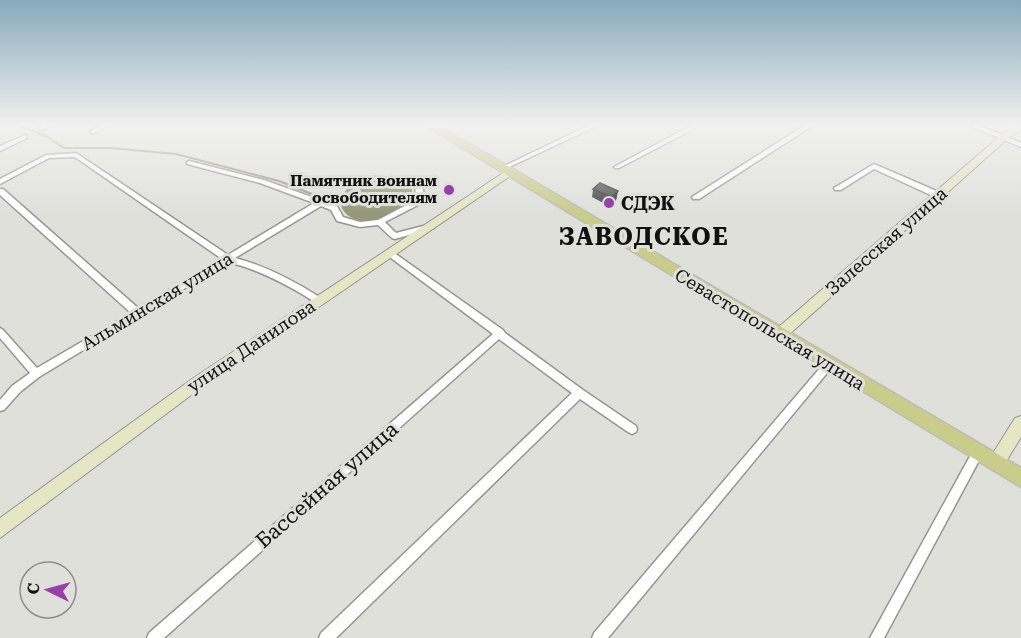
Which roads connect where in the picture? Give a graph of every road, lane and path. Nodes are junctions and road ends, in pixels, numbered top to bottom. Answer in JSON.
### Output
{"nodes":[{"id":1,"x":478,"y":154,"type":"edge"},
{"id":2,"x":538,"y":154,"type":"edge"},
{"id":3,"x":643,"y":154,"type":"edge"},
{"id":4,"x":765,"y":154,"type":"edge"},
{"id":5,"x":985,"y":154,"type":"edge"},
{"id":6,"x":189,"y":163,"type":"dead end"},
{"id":7,"x":617,"y":167,"type":"dead end"},
{"id":8,"x":506,"y":170,"type":"junction"},
{"id":9,"x":0,"y":182,"type":"edge"},
{"id":10,"x":419,"y":185,"type":"dead end"},
{"id":11,"x":838,"y":188,"type":"dead end"},
{"id":12,"x":0,"y":191,"type":"edge"},
{"id":13,"x":938,"y":195,"type":"junction"},
{"id":14,"x":696,"y":197,"type":"dead end"},
{"id":15,"x":320,"y":203,"type":"junction"},
{"id":16,"x":380,"y":222,"type":"junction"},
{"id":17,"x":430,"y":225,"type":"junction"},
{"id":18,"x":390,"y":253,"type":"junction"},
{"id":19,"x":228,"y":259,"type":"junction"},
{"id":20,"x":318,"y":300,"type":"junction"},
{"id":21,"x":137,"y":313,"type":"junction"},
{"id":22,"x":0,"y":332,"type":"edge"},
{"id":23,"x":500,"y":333,"type":"junction"},
{"id":24,"x":779,"y":334,"type":"junction"},
{"id":25,"x":829,"y":364,"type":"junction"},
{"id":26,"x":36,"y":374,"type":"junction"},
{"id":27,"x":579,"y":393,"type":"junction"},
{"id":28,"x":0,"y":407,"type":"edge"},
{"id":29,"x":1021,"y":423,"type":"edge"},
{"id":30,"x":632,"y":429,"type":"dead end"},
{"id":31,"x":978,"y":452,"type":"junction"},
{"id":32,"x":996,"y":463,"type":"junction"},
{"id":33,"x":1021,"y":478,"type":"edge"},
{"id":34,"x":0,"y":529,"type":"edge"},
{"id":35,"x":154,"y":638,"type":"edge"},
{"id":36,"x":326,"y":638,"type":"edge"},
{"id":37,"x":599,"y":638,"type":"edge"},
{"id":38,"x":877,"y":638,"type":"edge"}],
"edges":[{"from":1,"to":8,"type":"main road","name":"Севастопольская улица"},
{"from":2,"to":8,"type":"street"},
{"from":3,"to":7,"type":"street"},
{"from":4,"to":14,"type":"street"},
{"from":5,"to":13,"type":"main road","name":"Залесская улица"},
{"from":6,"to":15,"type":"street"},
{"from":8,"to":17,"type":"main road","name":"улица Данилова"},
{"from":8,"to":24,"type":"main road","name":"Севастопольская улица"},
{"from":9,"to":19,"type":"street"},
{"from":10,"to":16,"type":"street"},
{"from":11,"to":13,"type":"street"},
{"from":12,"to":21,"type":"street"},
{"from":13,"to":24,"type":"main road","name":"Залесская улица"},
{"from":15,"to":16,"type":"street"},
{"from":15,"to":19,"type":"street","name":"Альминская улица"},
{"from":16,"to":17,"type":"street"},
{"from":17,"to":18,"type":"main road","name":"улица Данилова"},
{"from":18,"to":20,"type":"main road","name":"улица Данилова"},
{"from":18,"to":23,"type":"street"},
{"from":19,"to":20,"type":"street"},
{"from":19,"to":21,"type":"street","name":"Альминская улица"},
{"from":20,"to":34,"type":"main road","name":"улица Данилова"},
{"from":21,"to":26,"type":"street","name":"Альминская улица"},
{"from":22,"to":26,"type":"street"},
{"from":23,"to":27,"type":"street"},
{"from":23,"to":35,"type":"street","name":"Бассейная улица"},
{"from":24,"to":25,"type":"main road","name":"Севастопольская улица"},
{"from":25,"to":31,"type":"main road","name":"Севастопольская улица"},
{"from":25,"to":37,"type":"street"},
{"from":26,"to":28,"type":"street","name":"Альминская улица"},
{"from":27,"to":30,"type":"street"},
{"from":27,"to":36,"type":"street"},
{"from":29,"to":32,"type":"main road"},
{"from":31,"to":32,"type":"main road","name":"Севастопольская улица"},
{"from":31,"to":38,"type":"street"},
{"from":32,"to":33,"type":"main road","name":"Севастопольская улица"}]}
